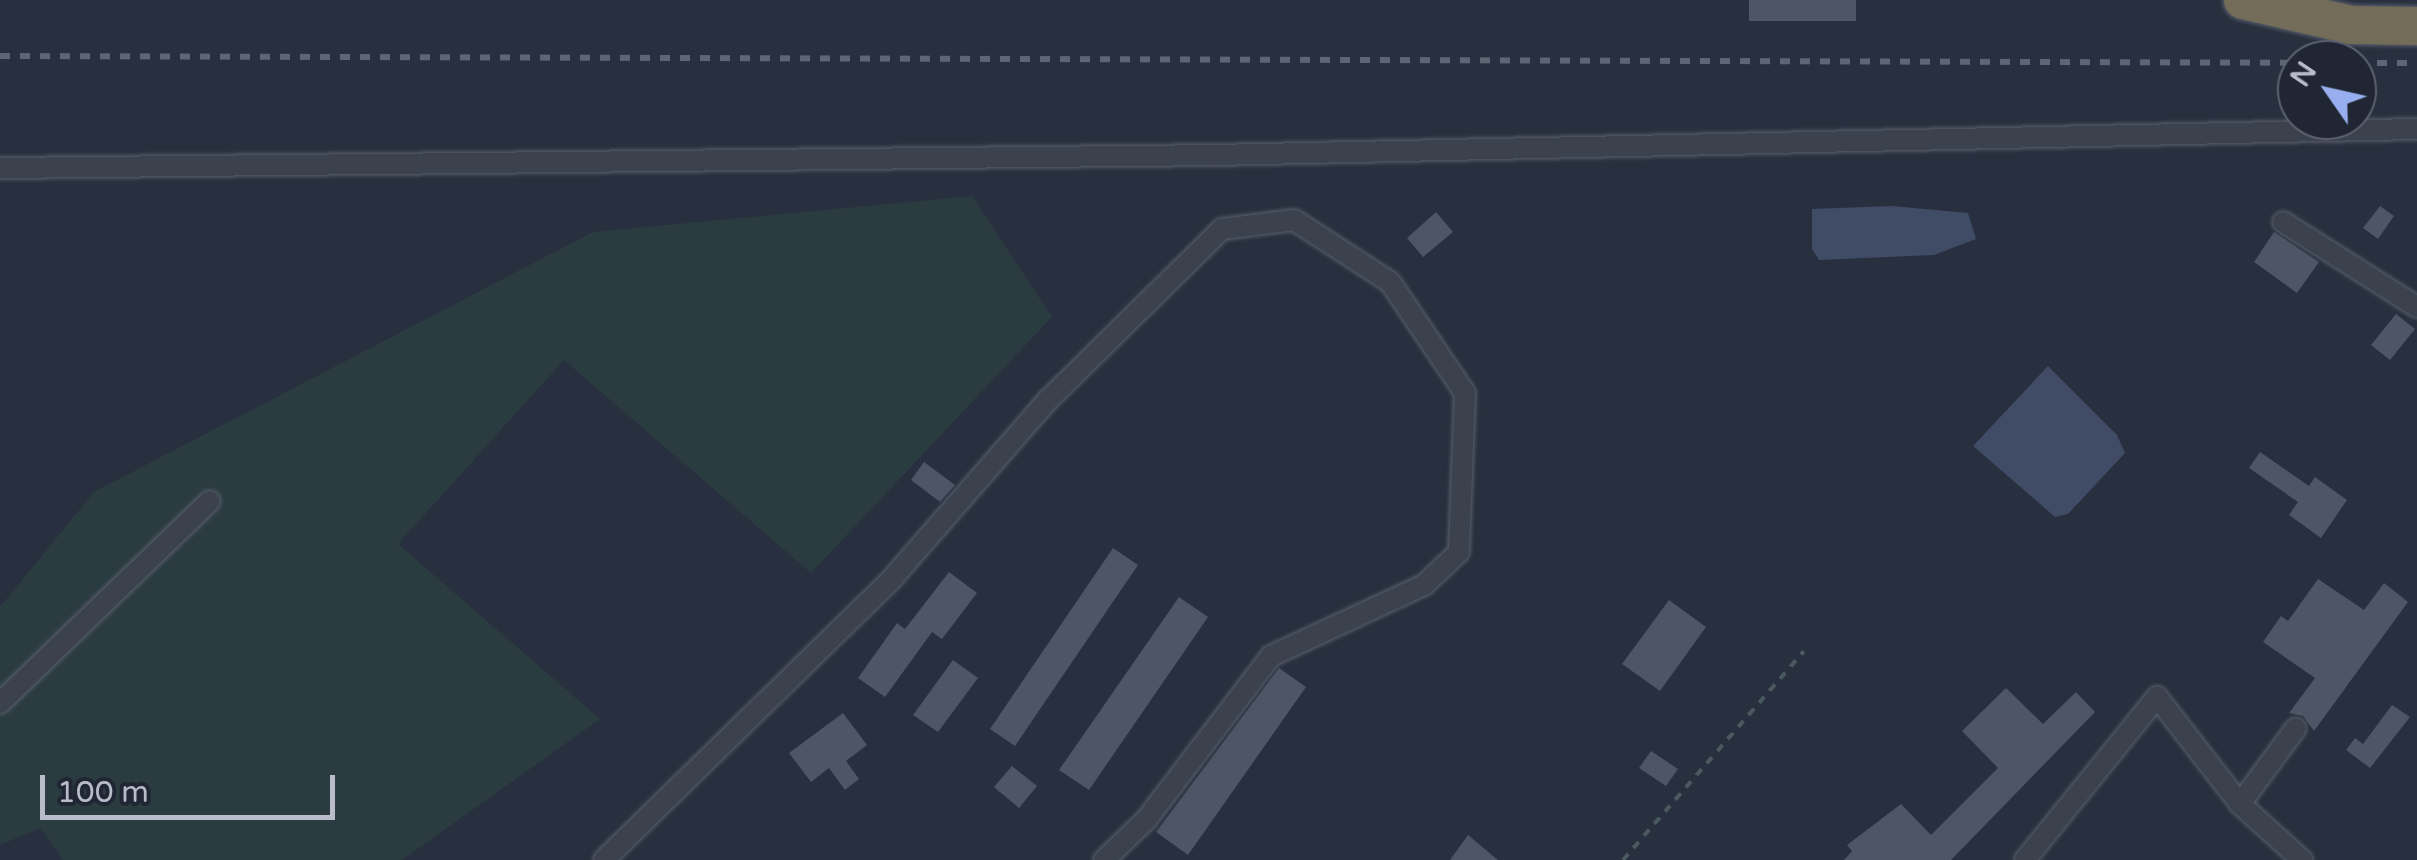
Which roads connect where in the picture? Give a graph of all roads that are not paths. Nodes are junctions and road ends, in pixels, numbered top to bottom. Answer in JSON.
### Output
{"nodes":[{"id":1,"x":2251,"y":1,"type":"edge"},
{"id":2,"x":2417,"y":26,"type":"edge"},
{"id":3,"x":2417,"y":129,"type":"edge"},
{"id":4,"x":0,"y":168,"type":"edge"},
{"id":5,"x":2283,"y":222,"type":"dead end"},
{"id":6,"x":2417,"y":307,"type":"edge"},
{"id":7,"x":210,"y":501,"type":"dead end"},
{"id":8,"x":0,"y":704,"type":"edge"},
{"id":9,"x":2296,"y":728,"type":"dead end"},
{"id":10,"x":2240,"y":804,"type":"junction"},
{"id":11,"x":604,"y":860,"type":"edge"},
{"id":12,"x":1104,"y":860,"type":"edge"},
{"id":13,"x":2024,"y":860,"type":"edge"},
{"id":14,"x":2302,"y":860,"type":"edge"}],
"edges":[{"from":1,"to":2,"type":"highway"},
{"from":3,"to":4,"type":"street"},
{"from":5,"to":6,"type":"street"},
{"from":7,"to":8,"type":"street"},
{"from":9,"to":10,"type":"street"},
{"from":10,"to":13,"type":"street"},
{"from":10,"to":14,"type":"street"},
{"from":11,"to":12,"type":"street"}]}
